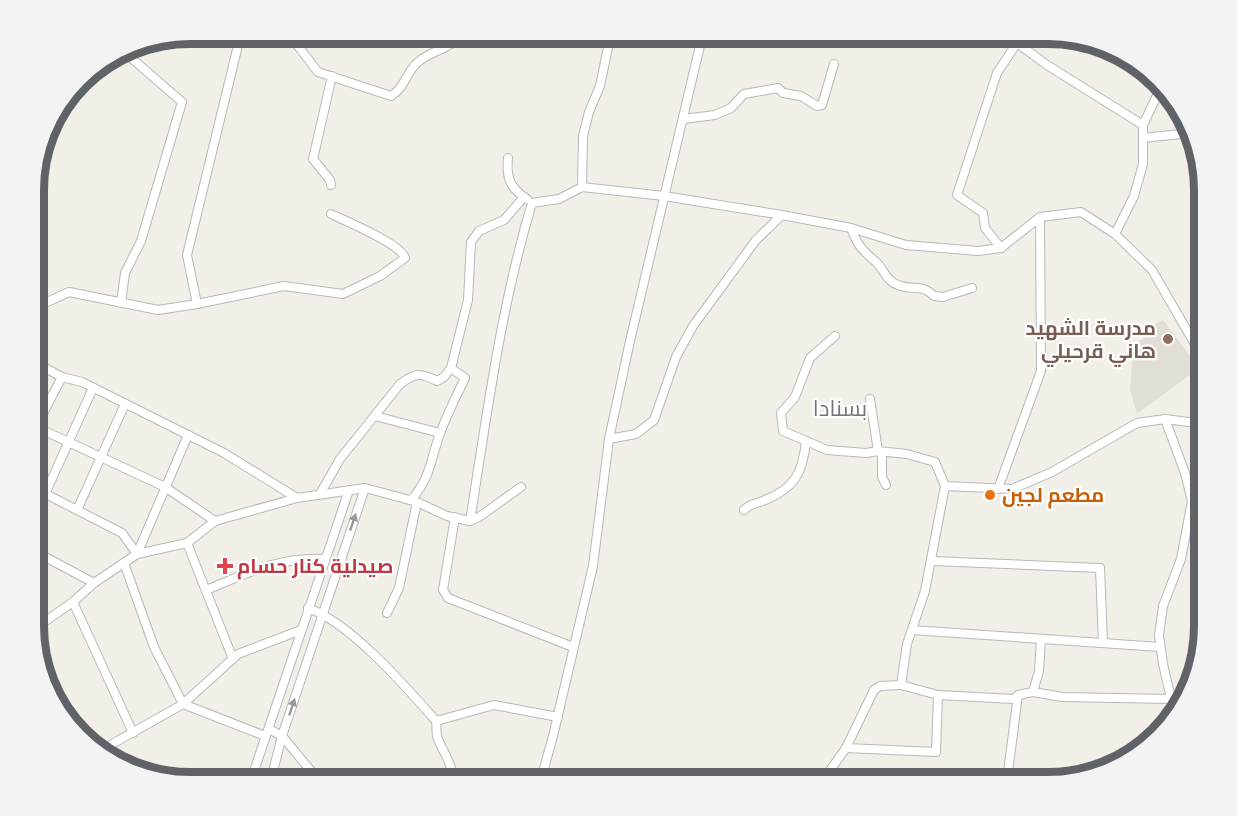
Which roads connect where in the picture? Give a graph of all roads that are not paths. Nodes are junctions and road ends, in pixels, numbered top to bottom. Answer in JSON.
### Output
{"nodes":[{"id":1,"x":238,"y":44,"type":"edge"},
{"id":2,"x":296,"y":44,"type":"edge"},
{"id":3,"x":454,"y":44,"type":"edge"},
{"id":4,"x":608,"y":44,"type":"edge"},
{"id":5,"x":701,"y":44,"type":"edge"},
{"id":6,"x":1016,"y":44,"type":"edge"},
{"id":7,"x":1018,"y":44,"type":"edge"},
{"id":8,"x":130,"y":57,"type":"edge"},
{"id":9,"x":834,"y":64,"type":"dead end"},
{"id":10,"x":332,"y":76,"type":"junction"},
{"id":11,"x":1158,"y":94,"type":"edge"},
{"id":12,"x":683,"y":119,"type":"junction"},
{"id":13,"x":1143,"y":125,"type":"junction"},
{"id":14,"x":1182,"y":134,"type":"edge"},
{"id":15,"x":1143,"y":138,"type":"junction"},
{"id":16,"x":508,"y":158,"type":"dead end"},
{"id":17,"x":331,"y":186,"type":"dead end"},
{"id":18,"x":582,"y":187,"type":"junction"},
{"id":19,"x":664,"y":196,"type":"junction"},
{"id":20,"x":524,"y":197,"type":"junction"},
{"id":21,"x":532,"y":202,"type":"junction"},
{"id":22,"x":331,"y":214,"type":"dead end"},
{"id":23,"x":782,"y":215,"type":"junction"},
{"id":24,"x":1040,"y":217,"type":"junction"},
{"id":25,"x":851,"y":228,"type":"junction"},
{"id":26,"x":1115,"y":234,"type":"junction"},
{"id":27,"x":1001,"y":248,"type":"junction"},
{"id":28,"x":972,"y":288,"type":"dead end"},
{"id":29,"x":44,"y":303,"type":"edge"},
{"id":30,"x":121,"y":303,"type":"junction"},
{"id":31,"x":197,"y":304,"type":"junction"},
{"id":32,"x":835,"y":336,"type":"dead end"},
{"id":33,"x":1193,"y":341,"type":"edge"},
{"id":34,"x":44,"y":367,"type":"edge"},
{"id":35,"x":451,"y":368,"type":"junction"},
{"id":36,"x":62,"y":377,"type":"junction"},
{"id":37,"x":93,"y":388,"type":"junction"},
{"id":38,"x":870,"y":399,"type":"dead end"},
{"id":39,"x":125,"y":404,"type":"junction"},
{"id":40,"x":44,"y":410,"type":"edge"},
{"id":41,"x":375,"y":416,"type":"junction"},
{"id":42,"x":1165,"y":419,"type":"junction"},
{"id":43,"x":1193,"y":423,"type":"edge"},
{"id":44,"x":44,"y":430,"type":"edge"},
{"id":45,"x":440,"y":433,"type":"junction"},
{"id":46,"x":188,"y":435,"type":"junction"},
{"id":47,"x":609,"y":440,"type":"junction"},
{"id":48,"x":806,"y":441,"type":"junction"},
{"id":49,"x":69,"y":442,"type":"junction"},
{"id":50,"x":878,"y":451,"type":"junction"},
{"id":51,"x":101,"y":457,"type":"junction"},
{"id":52,"x":886,"y":485,"type":"dead end"},
{"id":53,"x":945,"y":486,"type":"junction"},
{"id":54,"x":165,"y":487,"type":"junction"},
{"id":55,"x":521,"y":487,"type":"dead end"},
{"id":56,"x":365,"y":488,"type":"junction"},
{"id":57,"x":998,"y":489,"type":"junction"},
{"id":58,"x":349,"y":490,"type":"junction"},
{"id":59,"x":45,"y":494,"type":"joint"},
{"id":60,"x":320,"y":494,"type":"junction"},
{"id":61,"x":297,"y":498,"type":"junction"},
{"id":62,"x":414,"y":501,"type":"junction"},
{"id":63,"x":77,"y":510,"type":"junction"},
{"id":64,"x":744,"y":510,"type":"dead end"},
{"id":65,"x":455,"y":517,"type":"junction"},
{"id":66,"x":215,"y":521,"type":"junction"},
{"id":67,"x":470,"y":521,"type":"junction"},
{"id":68,"x":187,"y":543,"type":"junction"},
{"id":69,"x":137,"y":554,"type":"junction"},
{"id":70,"x":44,"y":556,"type":"edge"},
{"id":71,"x":325,"y":559,"type":"junction"},
{"id":72,"x":932,"y":561,"type":"junction"},
{"id":73,"x":124,"y":563,"type":"junction"},
{"id":74,"x":94,"y":583,"type":"junction"},
{"id":75,"x":206,"y":590,"type":"junction"},
{"id":76,"x":73,"y":602,"type":"junction"},
{"id":77,"x":308,"y":608,"type":"junction"},
{"id":78,"x":323,"y":613,"type":"junction"},
{"id":79,"x":387,"y":613,"type":"dead end"},
{"id":80,"x":44,"y":623,"type":"edge"},
{"id":81,"x":301,"y":630,"type":"junction"},
{"id":82,"x":912,"y":630,"type":"junction"},
{"id":83,"x":1041,"y":639,"type":"junction"},
{"id":84,"x":1103,"y":643,"type":"junction"},
{"id":85,"x":573,"y":647,"type":"junction"},
{"id":86,"x":1160,"y":647,"type":"junction"},
{"id":87,"x":233,"y":659,"type":"junction"},
{"id":88,"x":901,"y":685,"type":"junction"},
{"id":89,"x":1033,"y":692,"type":"junction"},
{"id":90,"x":938,"y":695,"type":"junction"},
{"id":91,"x":1018,"y":695,"type":"junction"},
{"id":92,"x":1171,"y":699,"type":"junction"},
{"id":93,"x":1172,"y":703,"type":"edge"},
{"id":94,"x":183,"y":704,"type":"junction"},
{"id":95,"x":558,"y":717,"type":"junction"},
{"id":96,"x":436,"y":721,"type":"junction"},
{"id":97,"x":133,"y":733,"type":"junction"},
{"id":98,"x":267,"y":733,"type":"junction"},
{"id":99,"x":282,"y":736,"type":"junction"},
{"id":100,"x":107,"y":747,"type":"edge"},
{"id":101,"x":846,"y":748,"type":"junction"},
{"id":102,"x":254,"y":772,"type":"edge"},
{"id":103,"x":273,"y":772,"type":"edge"},
{"id":104,"x":312,"y":772,"type":"edge"},
{"id":105,"x":452,"y":772,"type":"edge"},
{"id":106,"x":543,"y":772,"type":"edge"},
{"id":107,"x":827,"y":772,"type":"edge"},
{"id":108,"x":1008,"y":772,"type":"dead end"}],
"edges":[{"from":1,"to":31,"type":"street"},
{"from":2,"to":10,"type":"street"},
{"from":3,"to":10,"type":"street"},
{"from":4,"to":18,"type":"street"},
{"from":5,"to":12,"type":"street"},
{"from":6,"to":27,"type":"street"},
{"from":7,"to":13,"type":"street"},
{"from":8,"to":30,"type":"street"},
{"from":9,"to":12,"type":"street"},
{"from":10,"to":17,"type":"street"},
{"from":11,"to":13,"type":"street"},
{"from":12,"to":19,"type":"street"},
{"from":13,"to":15,"type":"street"},
{"from":14,"to":15,"type":"street"},
{"from":15,"to":26,"type":"street"},
{"from":16,"to":20,"type":"street"},
{"from":18,"to":19,"type":"street"},
{"from":18,"to":21,"type":"street"},
{"from":19,"to":23,"type":"street"},
{"from":19,"to":47,"type":"street"},
{"from":20,"to":21,"type":"street"},
{"from":20,"to":35,"type":"street"},
{"from":21,"to":67,"type":"street"},
{"from":22,"to":31,"type":"street"},
{"from":23,"to":25,"type":"street"},
{"from":23,"to":47,"type":"street"},
{"from":24,"to":26,"type":"street"},
{"from":24,"to":27,"type":"street"},
{"from":24,"to":57,"type":"street"},
{"from":25,"to":27,"type":"street"},
{"from":25,"to":28,"type":"street"},
{"from":26,"to":33,"type":"street"},
{"from":29,"to":30,"type":"street"},
{"from":30,"to":31,"type":"street"},
{"from":32,"to":48,"type":"street"},
{"from":34,"to":36,"type":"street"},
{"from":35,"to":41,"type":"street"},
{"from":35,"to":45,"type":"street"},
{"from":36,"to":37,"type":"street"},
{"from":36,"to":40,"type":"street"},
{"from":37,"to":39,"type":"street"},
{"from":37,"to":49,"type":"street"},
{"from":38,"to":50,"type":"street"},
{"from":39,"to":46,"type":"street"},
{"from":39,"to":51,"type":"street"},
{"from":41,"to":45,"type":"street"},
{"from":41,"to":60,"type":"street"},
{"from":42,"to":43,"type":"street"},
{"from":42,"to":57,"type":"street"},
{"from":42,"to":86,"type":"street"},
{"from":44,"to":49,"type":"street"},
{"from":45,"to":62,"type":"street"},
{"from":46,"to":54,"type":"street"},
{"from":46,"to":61,"type":"street"},
{"from":47,"to":85,"type":"street"},
{"from":48,"to":50,"type":"street"},
{"from":48,"to":64,"type":"street"},
{"from":49,"to":51,"type":"street"},
{"from":49,"to":59,"type":"street"},
{"from":50,"to":52,"type":"street"},
{"from":50,"to":53,"type":"street"},
{"from":51,"to":54,"type":"street"},
{"from":51,"to":63,"type":"street"},
{"from":53,"to":57,"type":"street"},
{"from":53,"to":72,"type":"street"},
{"from":54,"to":66,"type":"street"},
{"from":54,"to":69,"type":"street"},
{"from":55,"to":67,"type":"street"},
{"from":56,"to":58,"type":"street"},
{"from":56,"to":62,"type":"street"},
{"from":78,"to":56,"type":"street","one_way":true},
{"from":58,"to":60,"type":"street"},
{"from":58,"to":71,"type":"street"},
{"from":59,"to":63,"type":"street"},
{"from":60,"to":61,"type":"street"},
{"from":61,"to":66,"type":"street"},
{"from":62,"to":65,"type":"street"},
{"from":62,"to":79,"type":"street"},
{"from":63,"to":69,"type":"street"},
{"from":65,"to":67,"type":"street"},
{"from":65,"to":85,"type":"street"},
{"from":66,"to":68,"type":"street"},
{"from":68,"to":69,"type":"street"},
{"from":68,"to":75,"type":"street"},
{"from":69,"to":73,"type":"street"},
{"from":70,"to":74,"type":"street"},
{"from":71,"to":75,"type":"street"},
{"from":71,"to":77,"type":"street"},
{"from":72,"to":82,"type":"street"},
{"from":72,"to":84,"type":"street"},
{"from":73,"to":74,"type":"street"},
{"from":73,"to":94,"type":"street"},
{"from":74,"to":76,"type":"street"},
{"from":75,"to":87,"type":"street"},
{"from":76,"to":80,"type":"street"},
{"from":76,"to":97,"type":"street"},
{"from":77,"to":78,"type":"street"},
{"from":77,"to":81,"type":"street"},
{"from":78,"to":96,"type":"street"},
{"from":99,"to":78,"type":"street","one_way":true},
{"from":81,"to":87,"type":"street"},
{"from":81,"to":98,"type":"street"},
{"from":82,"to":83,"type":"street"},
{"from":82,"to":88,"type":"street"},
{"from":83,"to":84,"type":"street"},
{"from":83,"to":89,"type":"street"},
{"from":84,"to":86,"type":"street"},
{"from":85,"to":95,"type":"street"},
{"from":86,"to":92,"type":"street"},
{"from":87,"to":94,"type":"street"},
{"from":88,"to":90,"type":"street"},
{"from":88,"to":101,"type":"street"},
{"from":89,"to":91,"type":"street"},
{"from":89,"to":92,"type":"street"},
{"from":90,"to":91,"type":"street"},
{"from":90,"to":101,"type":"street"},
{"from":91,"to":108,"type":"street"},
{"from":92,"to":93,"type":"street"},
{"from":94,"to":97,"type":"street"},
{"from":94,"to":98,"type":"street"},
{"from":95,"to":96,"type":"street"},
{"from":95,"to":106,"type":"street"},
{"from":96,"to":105,"type":"street"},
{"from":97,"to":100,"type":"street"},
{"from":98,"to":99,"type":"street"},
{"from":98,"to":102,"type":"street"},
{"from":99,"to":103,"type":"street"},
{"from":99,"to":104,"type":"street"},
{"from":101,"to":107,"type":"street"}]}
